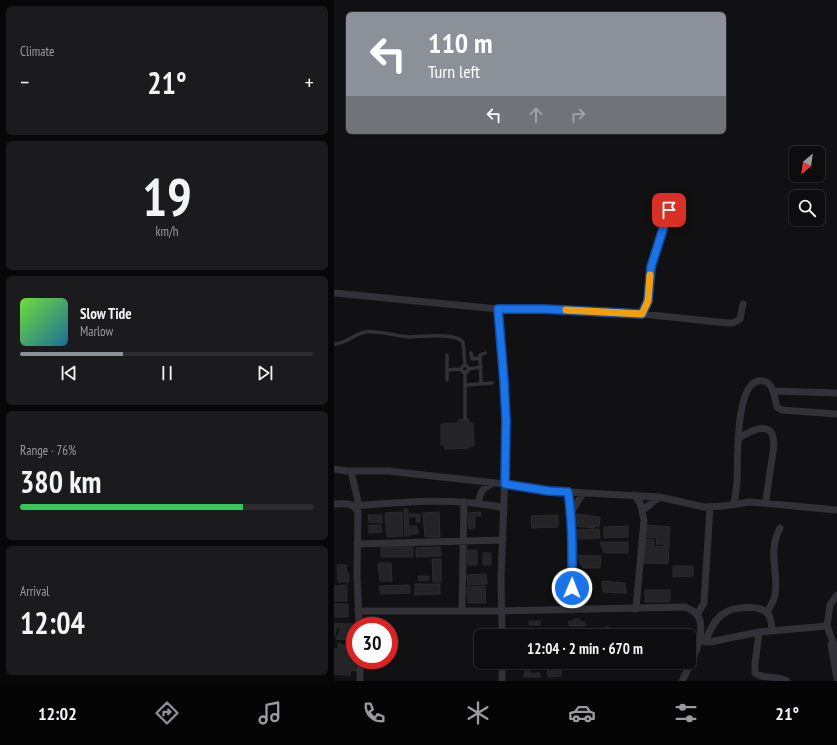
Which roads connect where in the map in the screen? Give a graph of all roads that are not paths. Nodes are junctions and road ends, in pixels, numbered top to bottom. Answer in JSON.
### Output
{"nodes":[{"id":1,"x":669,"y":210,"type":"dead end"},
{"id":2,"x":334,"y":293,"type":"edge"},
{"id":3,"x":742,"y":304,"type":"dead end"},
{"id":4,"x":498,"y":309,"type":"junction"},
{"id":5,"x":642,"y":314,"type":"junction"},
{"id":6,"x":334,"y":344,"type":"edge"},
{"id":7,"x":471,"y":353,"type":"dead end"},
{"id":8,"x":485,"y":353,"type":"dead end"},
{"id":9,"x":446,"y":355,"type":"dead end"},
{"id":10,"x":480,"y":358,"type":"junction"},
{"id":11,"x":465,"y":365,"type":"junction"},
{"id":12,"x":481,"y":367,"type":"junction"},
{"id":13,"x":461,"y":369,"type":"junction"},
{"id":14,"x":468,"y":369,"type":"junction"},
{"id":15,"x":447,"y":370,"type":"junction"},
{"id":16,"x":465,"y":372,"type":"junction"},
{"id":17,"x":447,"y":380,"type":"dead end"},
{"id":18,"x":492,"y":383,"type":"dead end"},
{"id":19,"x":481,"y":384,"type":"junction"},
{"id":20,"x":466,"y":385,"type":"junction"},
{"id":21,"x":774,"y":390,"type":"junction"},
{"id":22,"x":837,"y":393,"type":"edge"},
{"id":23,"x":837,"y":414,"type":"edge"},
{"id":24,"x":465,"y":418,"type":"dead end"},
{"id":25,"x":738,"y":439,"type":"junction"},
{"id":26,"x":334,"y":469,"type":"edge"},
{"id":27,"x":351,"y":471,"type":"junction"},
{"id":28,"x":493,"y":483,"type":"junction"},
{"id":29,"x":505,"y":484,"type":"junction"},
{"id":30,"x":568,"y":492,"type":"junction"},
{"id":31,"x":583,"y":493,"type":"junction"},
{"id":32,"x":634,"y":495,"type":"junction"},
{"id":33,"x":658,"y":497,"type":"junction"},
{"id":34,"x":464,"y":502,"type":"junction"},
{"id":35,"x":479,"y":503,"type":"junction"},
{"id":36,"x":334,"y":504,"type":"edge"},
{"id":37,"x":734,"y":504,"type":"junction"},
{"id":38,"x":766,"y":504,"type":"junction"},
{"id":39,"x":357,"y":506,"type":"junction"},
{"id":40,"x":710,"y":507,"type":"junction"},
{"id":41,"x":504,"y":508,"type":"junction"},
{"id":42,"x":837,"y":510,"type":"edge"},
{"id":43,"x":642,"y":511,"type":"junction"},
{"id":44,"x":571,"y":513,"type":"junction"},
{"id":45,"x":780,"y":528,"type":"dead end"},
{"id":46,"x":464,"y":540,"type":"junction"},
{"id":47,"x":503,"y":540,"type":"junction"},
{"id":48,"x":357,"y":544,"type":"junction"},
{"id":49,"x":837,"y":595,"type":"edge"},
{"id":50,"x":636,"y":609,"type":"junction"},
{"id":51,"x":462,"y":610,"type":"junction"},
{"id":52,"x":572,"y":610,"type":"junction"},
{"id":53,"x":358,"y":611,"type":"junction"},
{"id":54,"x":501,"y":611,"type":"junction"},
{"id":55,"x":767,"y":612,"type":"junction"},
{"id":56,"x":697,"y":615,"type":"junction"},
{"id":57,"x":358,"y":617,"type":"edge"},
{"id":58,"x":826,"y":626,"type":"junction"},
{"id":59,"x":502,"y":629,"type":"edge"},
{"id":60,"x":772,"y":630,"type":"junction"},
{"id":61,"x":759,"y":632,"type":"junction"},
{"id":62,"x":831,"y":637,"type":"junction"},
{"id":63,"x":702,"y":641,"type":"junction"},
{"id":64,"x":837,"y":653,"type":"edge"},
{"id":65,"x":360,"y":669,"type":"edge"},
{"id":66,"x":502,"y":669,"type":"edge"},
{"id":67,"x":837,"y":678,"type":"edge"},
{"id":68,"x":360,"y":681,"type":"edge"},
{"id":69,"x":502,"y":681,"type":"edge"},
{"id":70,"x":682,"y":681,"type":"edge"},
{"id":71,"x":787,"y":681,"type":"edge"}],
"edges":[{"from":1,"to":5,"type":"street"},
{"from":2,"to":4,"type":"street"},
{"from":3,"to":5,"type":"street"},
{"from":4,"to":5,"type":"street"},
{"from":4,"to":29,"type":"street"},
{"from":6,"to":11,"type":"lane"},
{"from":7,"to":10,"type":"lane"},
{"from":8,"to":10,"type":"lane"},
{"from":9,"to":15,"type":"lane"},
{"from":10,"to":12,"type":"lane"},
{"from":11,"to":13,"type":"lane"},
{"from":11,"to":14,"type":"lane"},
{"from":12,"to":14,"type":"lane"},
{"from":12,"to":19,"type":"lane"},
{"from":13,"to":15,"type":"lane"},
{"from":13,"to":16,"type":"lane"},
{"from":14,"to":16,"type":"lane"},
{"from":15,"to":17,"type":"lane"},
{"from":16,"to":20,"type":"lane"},
{"from":18,"to":19,"type":"lane"},
{"from":19,"to":20,"type":"lane"},
{"from":20,"to":24,"type":"lane"},
{"from":21,"to":22,"type":"street"},
{"from":21,"to":23,"type":"street"},
{"from":21,"to":25,"type":"street"},
{"from":25,"to":37,"type":"street"},
{"from":25,"to":38,"type":"street"},
{"from":26,"to":27,"type":"street"},
{"from":27,"to":28,"type":"street"},
{"from":27,"to":39,"type":"street"},
{"from":28,"to":29,"type":"street"},
{"from":28,"to":35,"type":"street"},
{"from":29,"to":30,"type":"street"},
{"from":29,"to":41,"type":"street"},
{"from":30,"to":31,"type":"street"},
{"from":30,"to":44,"type":"street"},
{"from":31,"to":32,"type":"street"},
{"from":31,"to":44,"type":"street"},
{"from":32,"to":33,"type":"street"},
{"from":32,"to":43,"type":"street"},
{"from":33,"to":40,"type":"street"},
{"from":33,"to":43,"type":"street"},
{"from":34,"to":35,"type":"street"},
{"from":34,"to":39,"type":"street"},
{"from":34,"to":46,"type":"street"},
{"from":35,"to":41,"type":"street"},
{"from":36,"to":39,"type":"street"},
{"from":37,"to":38,"type":"street"},
{"from":37,"to":40,"type":"street"},
{"from":38,"to":42,"type":"street"},
{"from":39,"to":48,"type":"street"},
{"from":40,"to":56,"type":"street"},
{"from":41,"to":47,"type":"street"},
{"from":43,"to":50,"type":"street"},
{"from":44,"to":52,"type":"street"},
{"from":45,"to":55,"type":"street"},
{"from":46,"to":47,"type":"street"},
{"from":46,"to":48,"type":"street"},
{"from":46,"to":51,"type":"street"},
{"from":47,"to":54,"type":"street"},
{"from":48,"to":53,"type":"street"},
{"from":49,"to":58,"type":"street"},
{"from":50,"to":52,"type":"street"},
{"from":50,"to":56,"type":"street"},
{"from":51,"to":53,"type":"street"},
{"from":51,"to":54,"type":"street"},
{"from":52,"to":54,"type":"street"},
{"from":53,"to":57,"type":"street"},
{"from":54,"to":59,"type":"street"},
{"from":55,"to":60,"type":"street"},
{"from":55,"to":63,"type":"street"},
{"from":56,"to":63,"type":"street"},
{"from":58,"to":60,"type":"street"},
{"from":58,"to":62,"type":"street"},
{"from":60,"to":61,"type":"street"},
{"from":61,"to":63,"type":"street"},
{"from":61,"to":71,"type":"street"},
{"from":62,"to":64,"type":"street"},
{"from":62,"to":67,"type":"street"},
{"from":63,"to":70,"type":"street"},
{"from":65,"to":68,"type":"street"},
{"from":66,"to":69,"type":"street"}]}
